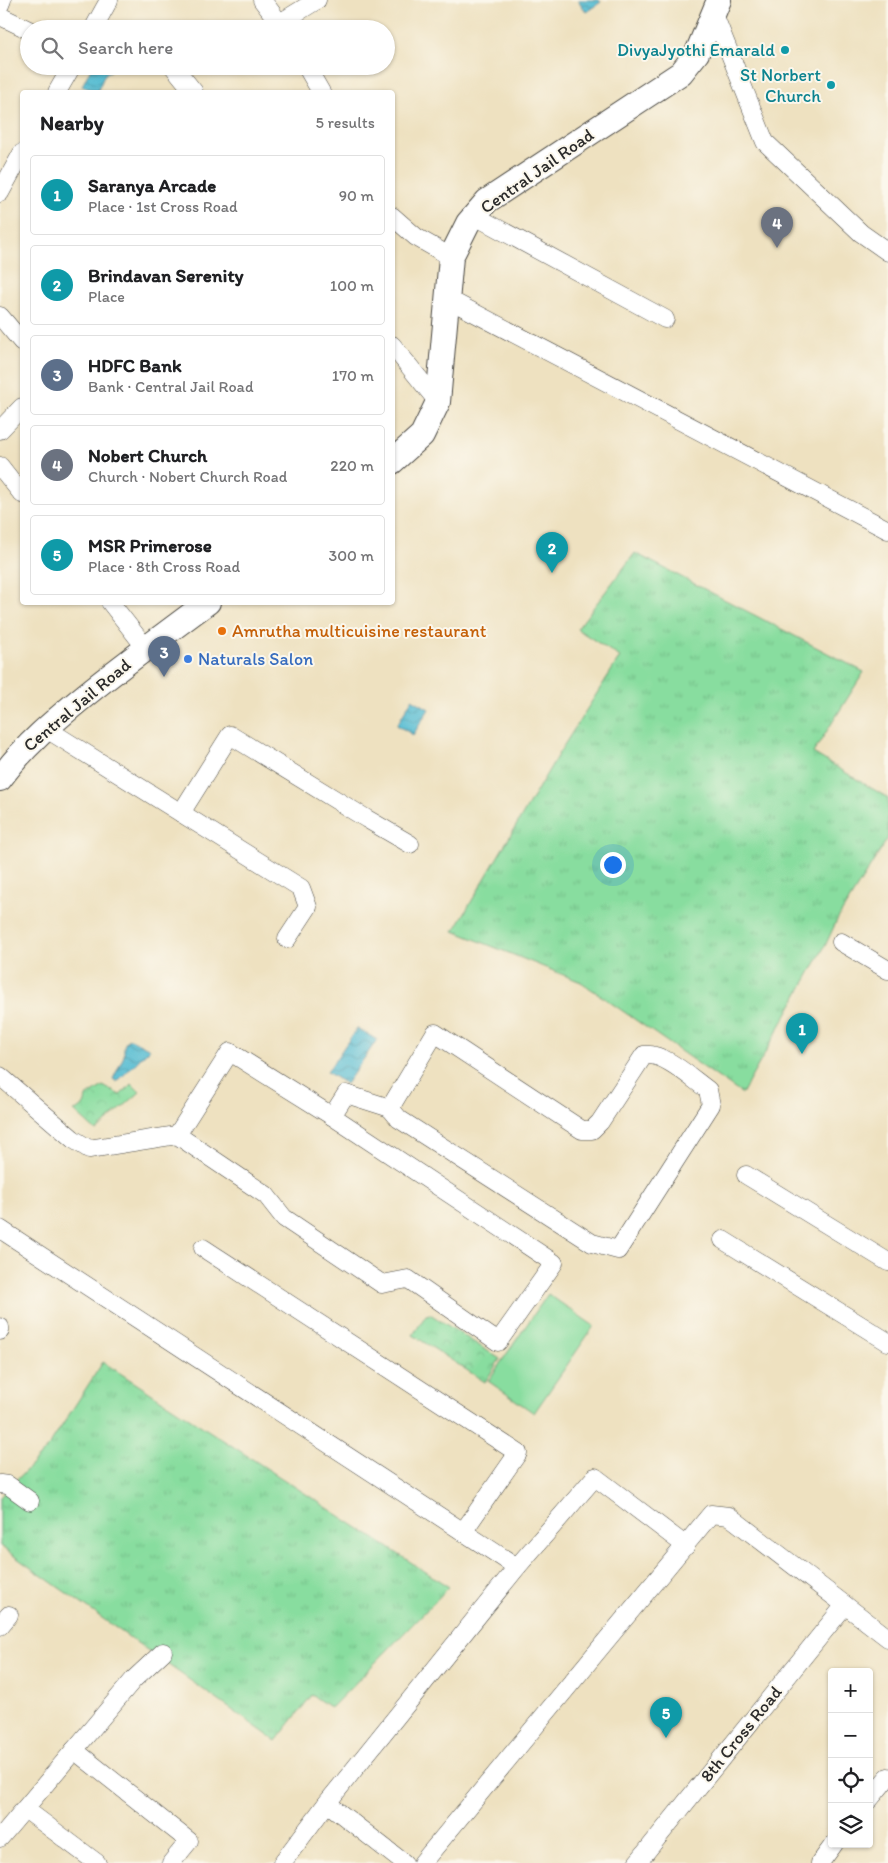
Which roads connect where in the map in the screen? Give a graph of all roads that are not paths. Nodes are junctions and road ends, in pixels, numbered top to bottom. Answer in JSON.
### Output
{"nodes":[{"id":1,"x":2,"y":0,"type":"edge"},
{"id":2,"x":109,"y":0,"type":"edge"},
{"id":3,"x":262,"y":0,"type":"edge"},
{"id":4,"x":317,"y":0,"type":"edge"},
{"id":5,"x":0,"y":5,"type":"edge"},
{"id":6,"x":717,"y":7,"type":"edge"},
{"id":7,"x":0,"y":16,"type":"edge"},
{"id":8,"x":98,"y":20,"type":"edge"},
{"id":9,"x":277,"y":20,"type":"edge"},
{"id":10,"x":290,"y":20,"type":"edge"},
{"id":11,"x":20,"y":26,"type":"edge"},
{"id":12,"x":67,"y":75,"type":"edge"},
{"id":13,"x":180,"y":75,"type":"edge"},
{"id":14,"x":311,"y":75,"type":"edge"},
{"id":15,"x":58,"y":90,"type":"edge"},
{"id":16,"x":192,"y":90,"type":"edge"},
{"id":17,"x":320,"y":90,"type":"edge"},
{"id":18,"x":20,"y":157,"type":"edge"},
{"id":19,"x":0,"y":193,"type":"edge"},
{"id":20,"x":474,"y":216,"type":"junction"},
{"id":21,"x":395,"y":219,"type":"edge"},
{"id":22,"x":888,"y":252,"type":"edge"},
{"id":23,"x":451,"y":257,"type":"junction"},
{"id":24,"x":448,"y":299,"type":"junction"},
{"id":25,"x":0,"y":316,"type":"edge"},
{"id":26,"x":665,"y":319,"type":"dead end"},
{"id":27,"x":20,"y":340,"type":"edge"},
{"id":28,"x":395,"y":348,"type":"edge"},
{"id":29,"x":438,"y":402,"type":"junction"},
{"id":30,"x":20,"y":409,"type":"edge"},
{"id":31,"x":0,"y":430,"type":"edge"},
{"id":32,"x":395,"y":459,"type":"edge"},
{"id":33,"x":0,"y":466,"type":"edge"},
{"id":34,"x":20,"y":491,"type":"edge"},
{"id":35,"x":888,"y":530,"type":"edge"},
{"id":36,"x":112,"y":605,"type":"edge"},
{"id":37,"x":204,"y":605,"type":"edge"},
{"id":38,"x":146,"y":647,"type":"junction"},
{"id":39,"x":45,"y":728,"type":"junction"},
{"id":40,"x":0,"y":778,"type":"edge"},
{"id":41,"x":181,"y":813,"type":"junction"},
{"id":42,"x":410,"y":844,"type":"dead end"},
{"id":43,"x":287,"y":940,"type":"dead end"},
{"id":44,"x":841,"y":942,"type":"dead end"},
{"id":45,"x":888,"y":970,"type":"edge"},
{"id":46,"x":0,"y":1076,"type":"edge"},
{"id":47,"x":390,"y":1108,"type":"junction"},
{"id":48,"x":332,"y":1116,"type":"junction"},
{"id":49,"x":177,"y":1135,"type":"junction"},
{"id":50,"x":746,"y":1175,"type":"dead end"},
{"id":51,"x":0,"y":1229,"type":"edge"},
{"id":52,"x":723,"y":1240,"type":"dead end"},
{"id":53,"x":203,"y":1248,"type":"dead end"},
{"id":54,"x":888,"y":1262,"type":"edge"},
{"id":55,"x":0,"y":1327,"type":"edge"},
{"id":56,"x":0,"y":1331,"type":"edge"},
{"id":57,"x":888,"y":1342,"type":"edge"},
{"id":58,"x":0,"y":1484,"type":"edge"},
{"id":59,"x":30,"y":1501,"type":"dead end"},
{"id":60,"x":463,"y":1532,"type":"junction"},
{"id":61,"x":686,"y":1546,"type":"junction"},
{"id":62,"x":517,"y":1567,"type":"junction"},
{"id":63,"x":845,"y":1605,"type":"junction"},
{"id":64,"x":888,"y":1638,"type":"edge"},
{"id":65,"x":163,"y":1652,"type":"dead end"},
{"id":66,"x":74,"y":1750,"type":"junction"},
{"id":67,"x":888,"y":1777,"type":"edge"},
{"id":68,"x":873,"y":1795,"type":"edge"},
{"id":69,"x":327,"y":1803,"type":"junction"},
{"id":70,"x":24,"y":1809,"type":"junction"},
{"id":71,"x":0,"y":1838,"type":"edge"},
{"id":72,"x":831,"y":1848,"type":"edge"},
{"id":73,"x":97,"y":1863,"type":"edge"},
{"id":74,"x":171,"y":1863,"type":"edge"},
{"id":75,"x":282,"y":1863,"type":"edge"},
{"id":76,"x":404,"y":1863,"type":"edge"},
{"id":77,"x":422,"y":1863,"type":"edge"},
{"id":78,"x":637,"y":1863,"type":"edge"},
{"id":79,"x":820,"y":1863,"type":"edge"}],
"edges":[{"from":1,"to":5,"type":"street"},
{"from":2,"to":8,"type":"street"},
{"from":3,"to":9,"type":"street"},
{"from":4,"to":10,"type":"street"},
{"from":6,"to":20,"type":"main road","name":"Central Jail Road"},
{"from":6,"to":22,"type":"street"},
{"from":7,"to":11,"type":"street"},
{"from":12,"to":15,"type":"street"},
{"from":13,"to":16,"type":"street"},
{"from":14,"to":17,"type":"street"},
{"from":18,"to":19,"type":"street"},
{"from":20,"to":23,"type":"main road","name":"Central Jail Road"},
{"from":20,"to":26,"type":"street"},
{"from":21,"to":23,"type":"street"},
{"from":23,"to":24,"type":"main road","name":"Central Jail Road"},
{"from":24,"to":29,"type":"main road","name":"Central Jail Road"},
{"from":24,"to":35,"type":"street"},
{"from":25,"to":27,"type":"street"},
{"from":28,"to":29,"type":"street"},
{"from":29,"to":32,"type":"main road","name":"Central Jail Road"},
{"from":30,"to":31,"type":"street"},
{"from":33,"to":34,"type":"street"},
{"from":36,"to":38,"type":"street"},
{"from":37,"to":38,"type":"main road","name":"Central Jail Road"},
{"from":38,"to":39,"type":"main road","name":"Central Jail Road"},
{"from":39,"to":40,"type":"main road","name":"Central Jail Road"},
{"from":39,"to":41,"type":"street"},
{"from":41,"to":42,"type":"street"},
{"from":41,"to":43,"type":"street"},
{"from":44,"to":45,"type":"street"},
{"from":46,"to":49,"type":"street"},
{"from":47,"to":47,"type":"street"},
{"from":47,"to":48,"type":"street"},
{"from":48,"to":49,"type":"street"},
{"from":48,"to":49,"type":"street"},
{"from":50,"to":54,"type":"street"},
{"from":51,"to":60,"type":"street"},
{"from":52,"to":57,"type":"street"},
{"from":53,"to":60,"type":"street"},
{"from":55,"to":56,"type":"street"},
{"from":58,"to":59,"type":"street"},
{"from":60,"to":62,"type":"street"},
{"from":61,"to":62,"type":"street"},
{"from":61,"to":63,"type":"street"},
{"from":61,"to":77,"type":"street"},
{"from":62,"to":69,"type":"street"},
{"from":63,"to":64,"type":"street"},
{"from":63,"to":78,"type":"street","name":"8th Cross Road"},
{"from":65,"to":66,"type":"street"},
{"from":66,"to":70,"type":"street"},
{"from":66,"to":74,"type":"street"},
{"from":67,"to":68,"type":"street"},
{"from":69,"to":75,"type":"street"},
{"from":69,"to":76,"type":"street"},
{"from":70,"to":71,"type":"street"},
{"from":70,"to":73,"type":"street"},
{"from":72,"to":79,"type":"street"}]}
